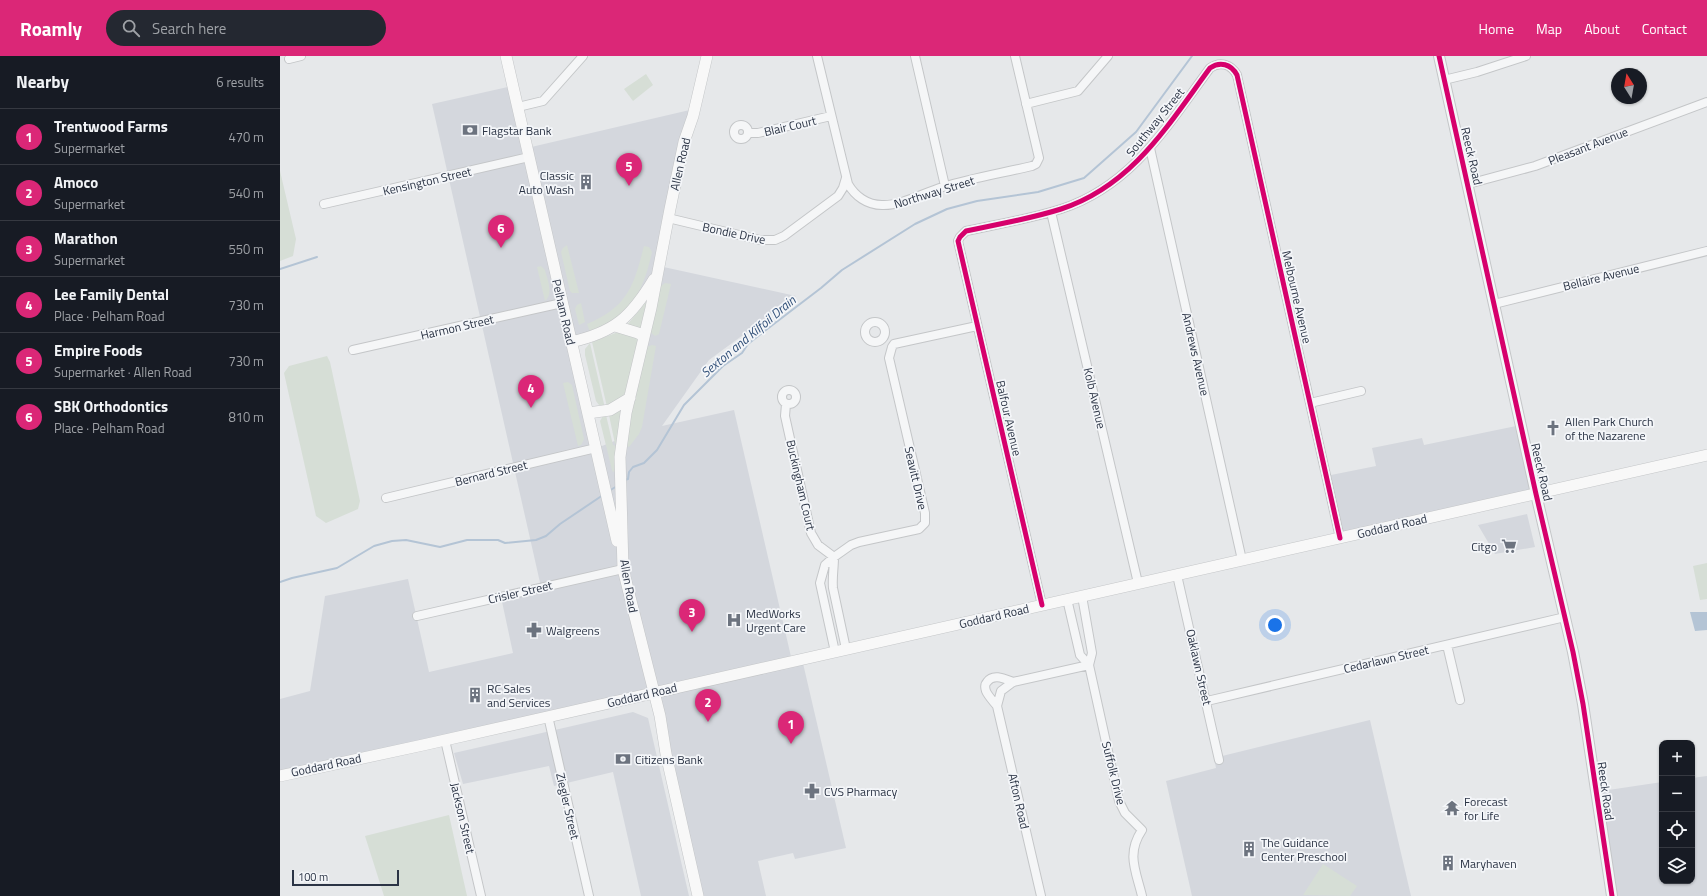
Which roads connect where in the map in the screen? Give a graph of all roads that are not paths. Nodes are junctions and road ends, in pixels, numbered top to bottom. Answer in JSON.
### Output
{"nodes":[{"id":1,"x":302,"y":56,"type":"edge"},
{"id":2,"x":506,"y":56,"type":"edge"},
{"id":3,"x":583,"y":56,"type":"edge"},
{"id":4,"x":706,"y":56,"type":"edge"},
{"id":5,"x":817,"y":56,"type":"edge"},
{"id":6,"x":915,"y":56,"type":"edge"},
{"id":7,"x":1015,"y":56,"type":"edge"},
{"id":8,"x":1108,"y":56,"type":"edge"},
{"id":9,"x":1439,"y":56,"type":"edge"},
{"id":10,"x":1526,"y":56,"type":"edge"},
{"id":11,"x":289,"y":59,"type":"dead end"},
{"id":12,"x":1227,"y":65,"type":"joint"},
{"id":13,"x":1444,"y":80,"type":"junction"},
{"id":14,"x":1707,"y":102,"type":"edge"},
{"id":15,"x":1026,"y":104,"type":"junction"},
{"id":16,"x":518,"y":107,"type":"junction"},
{"id":17,"x":831,"y":116,"type":"junction"},
{"id":18,"x":748,"y":133,"type":"dead end"},
{"id":19,"x":1150,"y":148,"type":"junction"},
{"id":20,"x":529,"y":157,"type":"junction"},
{"id":21,"x":846,"y":178,"type":"junction"},
{"id":22,"x":1468,"y":184,"type":"junction"},
{"id":23,"x":945,"y":186,"type":"junction"},
{"id":24,"x":324,"y":204,"type":"dead end"},
{"id":25,"x":1051,"y":212,"type":"junction"},
{"id":26,"x":668,"y":218,"type":"junction"},
{"id":27,"x":960,"y":237,"type":"joint"},
{"id":28,"x":1707,"y":251,"type":"edge"},
{"id":29,"x":657,"y":273,"type":"junction"},
{"id":30,"x":562,"y":303,"type":"junction"},
{"id":31,"x":1494,"y":304,"type":"junction"},
{"id":32,"x":615,"y":326,"type":"junction"},
{"id":33,"x":977,"y":326,"type":"junction"},
{"id":34,"x":644,"y":336,"type":"junction"},
{"id":35,"x":883,"y":339,"type":"dead end"},
{"id":36,"x":571,"y":342,"type":"junction"},
{"id":37,"x":892,"y":347,"type":"junction"},
{"id":38,"x":353,"y":350,"type":"dead end"},
{"id":39,"x":1361,"y":391,"type":"dead end"},
{"id":40,"x":630,"y":398,"type":"junction"},
{"id":41,"x":1310,"y":403,"type":"junction"},
{"id":42,"x":786,"y":404,"type":"dead end"},
{"id":43,"x":588,"y":413,"type":"junction"},
{"id":44,"x":596,"y":448,"type":"junction"},
{"id":45,"x":1707,"y":456,"type":"edge"},
{"id":46,"x":1536,"y":494,"type":"junction"},
{"id":47,"x":386,"y":498,"type":"dead end"},
{"id":48,"x":1340,"y":538,"type":"junction"},
{"id":49,"x":834,"y":557,"type":"junction"},
{"id":50,"x":1242,"y":560,"type":"junction"},
{"id":51,"x":623,"y":569,"type":"junction"},
{"id":52,"x":1177,"y":575,"type":"junction"},
{"id":53,"x":1138,"y":584,"type":"junction"},
{"id":54,"x":1082,"y":596,"type":"junction"},
{"id":55,"x":1067,"y":600,"type":"junction"},
{"id":56,"x":1042,"y":605,"type":"junction"},
{"id":57,"x":417,"y":616,"type":"dead end"},
{"id":58,"x":1565,"y":617,"type":"junction"},
{"id":59,"x":1447,"y":645,"type":"junction"},
{"id":60,"x":840,"y":650,"type":"junction"},
{"id":61,"x":1089,"y":665,"type":"junction"},
{"id":62,"x":1013,"y":682,"type":"junction"},
{"id":63,"x":653,"y":693,"type":"junction"},
{"id":64,"x":1460,"y":700,"type":"dead end"},
{"id":65,"x":1207,"y":701,"type":"junction"},
{"id":66,"x":997,"y":706,"type":"junction"},
{"id":67,"x":548,"y":716,"type":"junction"},
{"id":68,"x":445,"y":740,"type":"junction"},
{"id":69,"x":1219,"y":760,"type":"dead end"},
{"id":70,"x":280,"y":776,"type":"edge"},
{"id":71,"x":480,"y":896,"type":"edge"},
{"id":72,"x":589,"y":896,"type":"edge"},
{"id":73,"x":698,"y":896,"type":"edge"},
{"id":74,"x":1042,"y":896,"type":"edge"},
{"id":75,"x":1142,"y":896,"type":"edge"},
{"id":76,"x":1612,"y":896,"type":"edge"}],
"edges":[{"from":1,"to":11,"type":"street"},
{"from":2,"to":16,"type":"main road","name":"Pelham Road"},
{"from":3,"to":16,"type":"street"},
{"from":4,"to":26,"type":"main road","name":"Allen Road"},
{"from":5,"to":17,"type":"street","name":"Northway Street"},
{"from":6,"to":23,"type":"street"},
{"from":7,"to":15,"type":"street"},
{"from":8,"to":15,"type":"street"},
{"from":9,"to":13,"type":"street","name":"Reeck Road"},
{"from":10,"to":13,"type":"street"},
{"from":12,"to":19,"type":"street","name":"Southway Street"},
{"from":12,"to":41,"type":"street","name":"Melbourne Avenue"},
{"from":13,"to":22,"type":"street","name":"Reeck Road"},
{"from":14,"to":22,"type":"street","name":"Pleasant Avenue"},
{"from":15,"to":23,"type":"street","name":"Northway Street"},
{"from":16,"to":20,"type":"main road","name":"Pelham Road"},
{"from":17,"to":18,"type":"street","name":"Blair Court"},
{"from":17,"to":21,"type":"street","name":"Northway Street"},
{"from":19,"to":25,"type":"street","name":"Southway Street"},
{"from":19,"to":50,"type":"street","name":"Andrews Avenue"},
{"from":20,"to":24,"type":"street","name":"Kensington Street"},
{"from":20,"to":30,"type":"main road","name":"Pelham Road"},
{"from":21,"to":23,"type":"street","name":"Northway Street"},
{"from":21,"to":26,"type":"street","name":"Bondie Drive"},
{"from":22,"to":31,"type":"street","name":"Reeck Road"},
{"from":25,"to":27,"type":"street","name":"Southway Street"},
{"from":25,"to":53,"type":"street","name":"Kolb Avenue"},
{"from":26,"to":29,"type":"main road","name":"Allen Road"},
{"from":27,"to":33,"type":"street","name":"Balfour Avenue"},
{"from":28,"to":31,"type":"street","name":"Bellaire Avenue"},
{"from":29,"to":32,"type":"main road","name":"Allen Road"},
{"from":29,"to":34,"type":"main road","name":"Allen Road"},
{"from":30,"to":36,"type":"main road","name":"Pelham Road"},
{"from":30,"to":38,"type":"street","name":"Harmon Street"},
{"from":31,"to":46,"type":"street","name":"Reeck Road"},
{"from":32,"to":34,"type":"main road"},
{"from":32,"to":36,"type":"main road","name":"Allen Road"},
{"from":33,"to":37,"type":"street"},
{"from":33,"to":56,"type":"street","name":"Balfour Avenue"},
{"from":34,"to":40,"type":"main road","name":"Allen Road"},
{"from":35,"to":37,"type":"street"},
{"from":36,"to":43,"type":"main road","name":"Pelham Road"},
{"from":37,"to":49,"type":"street","name":"Seavitt Drive"},
{"from":39,"to":41,"type":"street"},
{"from":40,"to":43,"type":"main road"},
{"from":40,"to":51,"type":"main road","name":"Allen Road"},
{"from":41,"to":48,"type":"street","name":"Melbourne Avenue"},
{"from":42,"to":49,"type":"street","name":"Buckingham Court"},
{"from":43,"to":44,"type":"main road","name":"Pelham Road"},
{"from":44,"to":47,"type":"street","name":"Bernard Street"},
{"from":44,"to":51,"type":"main road","name":"Pelham Road"},
{"from":45,"to":46,"type":"main road","name":"Goddard Road"},
{"from":46,"to":48,"type":"main road","name":"Goddard Road"},
{"from":46,"to":58,"type":"street","name":"Reeck Road"},
{"from":48,"to":50,"type":"main road","name":"Goddard Road"},
{"from":49,"to":60,"type":"street"},
{"from":49,"to":60,"type":"street"},
{"from":50,"to":52,"type":"main road","name":"Goddard Road"},
{"from":51,"to":57,"type":"street","name":"Crisler Street"},
{"from":51,"to":63,"type":"main road","name":"Allen Road"},
{"from":52,"to":53,"type":"main road","name":"Goddard Road"},
{"from":52,"to":65,"type":"street","name":"Oaklawn Street"},
{"from":53,"to":54,"type":"main road","name":"Goddard Road"},
{"from":54,"to":55,"type":"main road","name":"Goddard Road"},
{"from":54,"to":61,"type":"street","name":"Suffolk Drive"},
{"from":55,"to":56,"type":"main road","name":"Goddard Road"},
{"from":55,"to":61,"type":"street","name":"Suffolk Drive"},
{"from":56,"to":60,"type":"main road","name":"Goddard Road"},
{"from":58,"to":59,"type":"street","name":"Cedarlawn Street"},
{"from":58,"to":76,"type":"street","name":"Reeck Road"},
{"from":59,"to":64,"type":"street"},
{"from":59,"to":65,"type":"street","name":"Cedarlawn Street"},
{"from":60,"to":63,"type":"main road","name":"Goddard Road"},
{"from":61,"to":62,"type":"street"},
{"from":61,"to":75,"type":"street","name":"Suffolk Drive"},
{"from":62,"to":66,"type":"street","name":"Afton Road"},
{"from":62,"to":66,"type":"street","name":"Afton Road"},
{"from":63,"to":67,"type":"main road","name":"Goddard Road"},
{"from":63,"to":73,"type":"main road","name":"Allen Road"},
{"from":65,"to":69,"type":"street","name":"Oaklawn Street"},
{"from":66,"to":74,"type":"street","name":"Afton Road"},
{"from":67,"to":68,"type":"main road","name":"Goddard Road"},
{"from":67,"to":72,"type":"street","name":"Ziegler Street"},
{"from":68,"to":70,"type":"main road","name":"Goddard Road"},
{"from":68,"to":71,"type":"street","name":"Jackson Street"}]}
